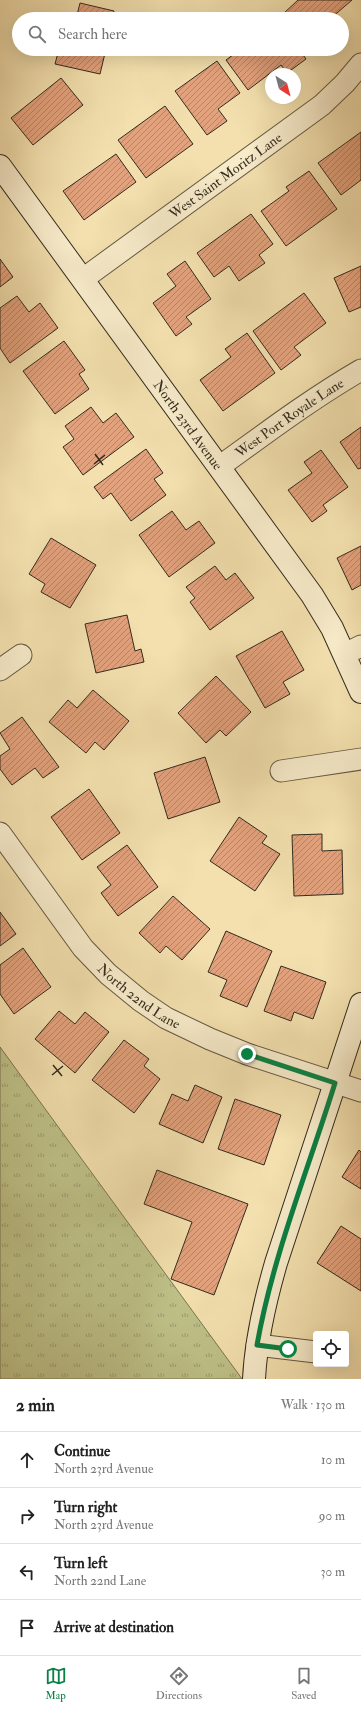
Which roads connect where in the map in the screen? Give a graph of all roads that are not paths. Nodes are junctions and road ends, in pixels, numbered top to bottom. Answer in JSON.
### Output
{"nodes":[{"id":1,"x":361,"y":64,"type":"edge"},
{"id":2,"x":0,"y":166,"type":"edge"},
{"id":3,"x":83,"y":279,"type":"junction"},
{"id":4,"x":361,"y":370,"type":"edge"},
{"id":5,"x":219,"y":466,"type":"junction"},
{"id":6,"x":353,"y":650,"type":"edge"},
{"id":7,"x":21,"y":655,"type":"dead end"},
{"id":8,"x":0,"y":670,"type":"edge"},
{"id":9,"x":361,"y":692,"type":"edge"},
{"id":10,"x":361,"y":759,"type":"edge"},
{"id":11,"x":281,"y":771,"type":"dead end"},
{"id":12,"x":0,"y":833,"type":"edge"},
{"id":13,"x":361,"y":1004,"type":"edge"},
{"id":14,"x":335,"y":1083,"type":"junction"},
{"id":15,"x":361,"y":1091,"type":"edge"},
{"id":16,"x":257,"y":1345,"type":"junction"},
{"id":17,"x":313,"y":1352,"type":"edge"},
{"id":18,"x":254,"y":1379,"type":"edge"}],
"edges":[{"from":1,"to":3,"type":"street","name":"West Saint Moritz Lane"},
{"from":2,"to":3,"type":"street","name":"North 23rd Avenue"},
{"from":3,"to":5,"type":"street","name":"North 23rd Avenue"},
{"from":4,"to":5,"type":"street","name":"West Port Royale Lane"},
{"from":5,"to":6,"type":"street","name":"North 23rd Avenue"},
{"from":6,"to":9,"type":"street","name":"North 23rd Avenue"},
{"from":7,"to":8,"type":"street"},
{"from":10,"to":11,"type":"street"},
{"from":12,"to":14,"type":"street","name":"North 22nd Lane"},
{"from":13,"to":14,"type":"street"},
{"from":14,"to":15,"type":"street","name":"North 22nd Lane"},
{"from":14,"to":16,"type":"street"},
{"from":16,"to":17,"type":"street"},
{"from":16,"to":18,"type":"street"}]}
